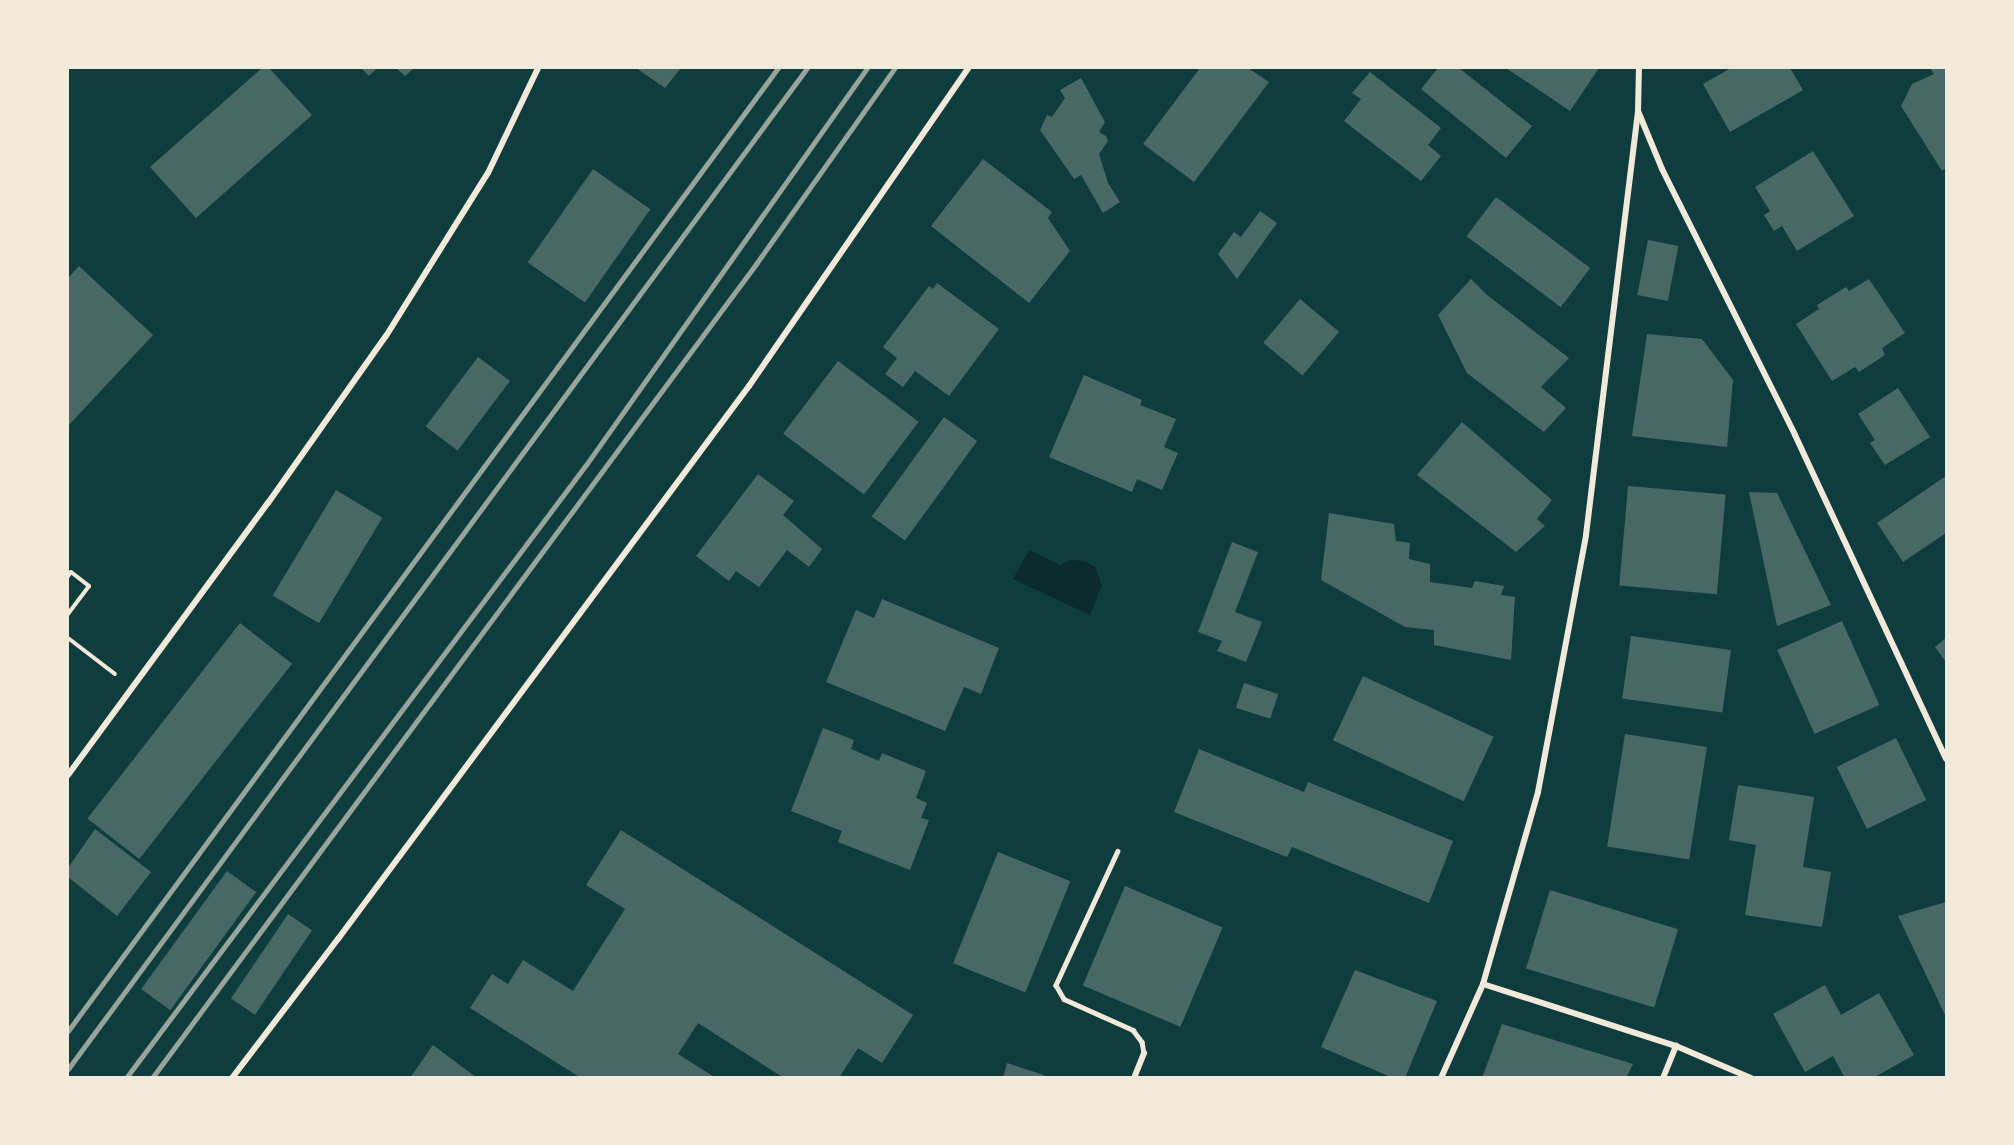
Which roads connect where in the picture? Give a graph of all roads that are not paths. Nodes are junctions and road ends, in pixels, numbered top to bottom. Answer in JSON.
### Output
{"nodes":[{"id":1,"x":538,"y":68,"type":"edge"},
{"id":2,"x":968,"y":68,"type":"edge"},
{"id":3,"x":1639,"y":68,"type":"edge"},
{"id":4,"x":1638,"y":111,"type":"junction"},
{"id":5,"x":1947,"y":759,"type":"edge"},
{"id":6,"x":68,"y":775,"type":"edge"},
{"id":7,"x":1118,"y":851,"type":"dead end"},
{"id":8,"x":1483,"y":984,"type":"junction"},
{"id":9,"x":1676,"y":1046,"type":"junction"},
{"id":10,"x":1144,"y":1053,"type":"joint"},
{"id":11,"x":232,"y":1077,"type":"edge"},
{"id":12,"x":1134,"y":1077,"type":"edge"},
{"id":13,"x":1442,"y":1077,"type":"edge"},
{"id":14,"x":1662,"y":1077,"type":"edge"},
{"id":15,"x":1751,"y":1077,"type":"edge"}],
"edges":[{"from":1,"to":6,"type":"street"},
{"from":2,"to":11,"type":"street"},
{"from":3,"to":4,"type":"street"},
{"from":4,"to":5,"type":"street"},
{"from":4,"to":8,"type":"street"},
{"from":7,"to":10,"type":"lane"},
{"from":8,"to":9,"type":"street"},
{"from":8,"to":13,"type":"street"},
{"from":9,"to":14,"type":"street"},
{"from":9,"to":15,"type":"street"},
{"from":10,"to":12,"type":"street"}]}
